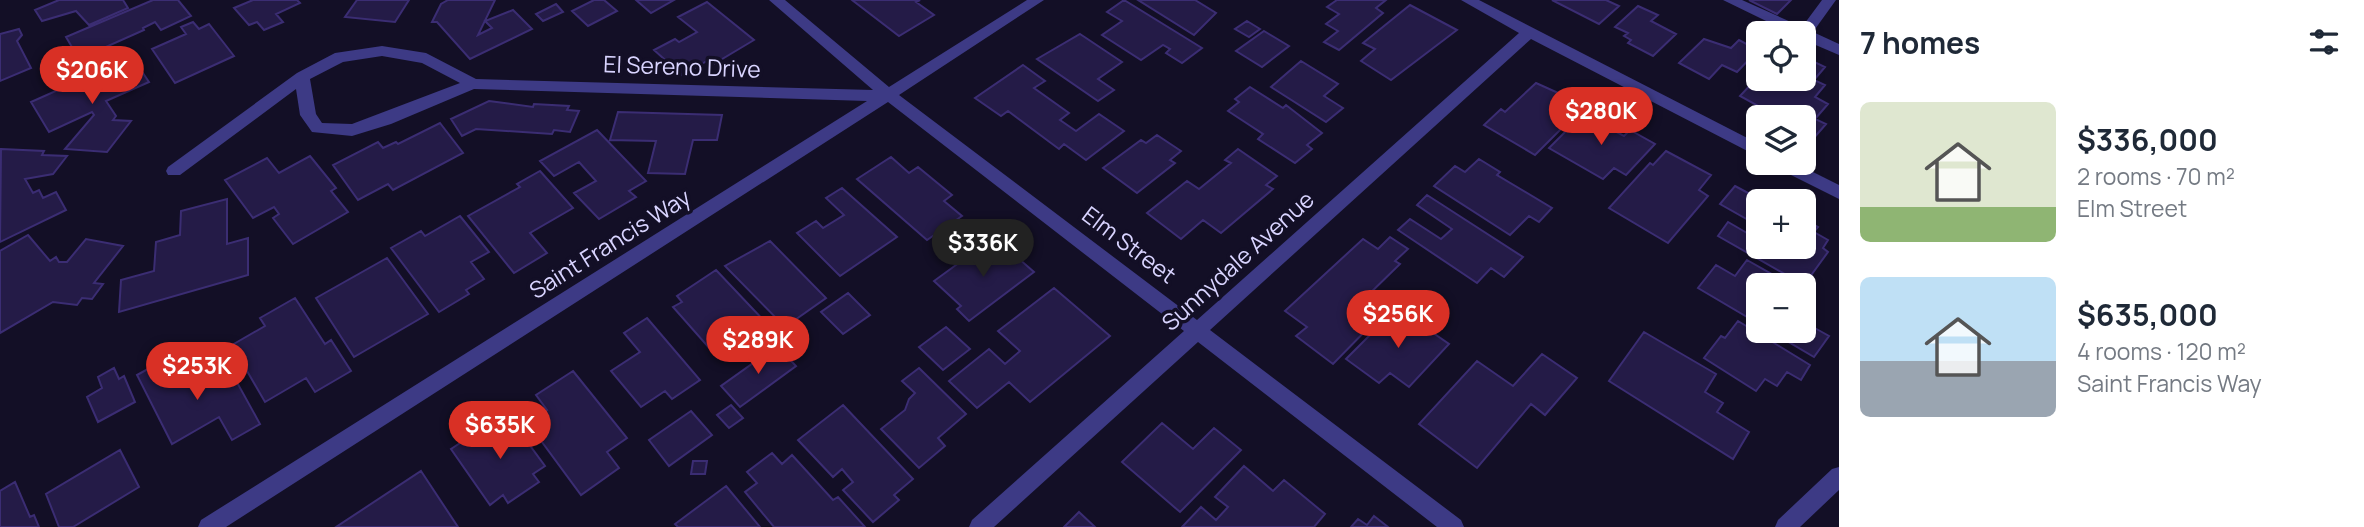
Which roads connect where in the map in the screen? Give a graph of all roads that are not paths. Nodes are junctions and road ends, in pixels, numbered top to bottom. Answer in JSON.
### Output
{"nodes":[{"id":1,"x":776,"y":0,"type":"edge"},
{"id":2,"x":1037,"y":0,"type":"edge"},
{"id":3,"x":1468,"y":0,"type":"edge"},
{"id":4,"x":1730,"y":0,"type":"edge"},
{"id":5,"x":1829,"y":0,"type":"edge"},
{"id":6,"x":1776,"y":21,"type":"edge"},
{"id":7,"x":1814,"y":21,"type":"edge"},
{"id":8,"x":1529,"y":32,"type":"junction"},
{"id":9,"x":1816,"y":39,"type":"edge"},
{"id":10,"x":1839,"y":50,"type":"edge"},
{"id":11,"x":303,"y":78,"type":"junction"},
{"id":12,"x":473,"y":84,"type":"junction"},
{"id":13,"x":890,"y":96,"type":"junction"},
{"id":14,"x":1746,"y":144,"type":"edge"},
{"id":15,"x":174,"y":171,"type":"dead end"},
{"id":16,"x":1804,"y":175,"type":"edge"},
{"id":17,"x":1839,"y":193,"type":"edge"},
{"id":18,"x":1199,"y":330,"type":"junction"},
{"id":19,"x":1839,"y":476,"type":"edge"},
{"id":20,"x":208,"y":527,"type":"edge"},
{"id":21,"x":979,"y":527,"type":"edge"},
{"id":22,"x":1454,"y":527,"type":"edge"},
{"id":23,"x":1785,"y":527,"type":"edge"}],
"edges":[{"from":1,"to":13,"type":"street","name":"Elm Street"},
{"from":2,"to":13,"type":"street","name":"Saint Francis Way"},
{"from":3,"to":8,"type":"street"},
{"from":4,"to":6,"type":"street"},
{"from":5,"to":7,"type":"street"},
{"from":8,"to":14,"type":"street"},
{"from":8,"to":18,"type":"street","name":"Sunnydale Avenue"},
{"from":9,"to":10,"type":"street"},
{"from":11,"to":12,"type":"street"},
{"from":11,"to":12,"type":"street"},
{"from":11,"to":15,"type":"street"},
{"from":12,"to":13,"type":"street","name":"El Sereno Drive"},
{"from":13,"to":18,"type":"street","name":"Elm Street"},
{"from":13,"to":20,"type":"street","name":"Saint Francis Way"},
{"from":16,"to":17,"type":"street"},
{"from":18,"to":21,"type":"street","name":"Sunnydale Avenue"},
{"from":18,"to":22,"type":"street","name":"Elm Street"},
{"from":19,"to":23,"type":"street"}]}
